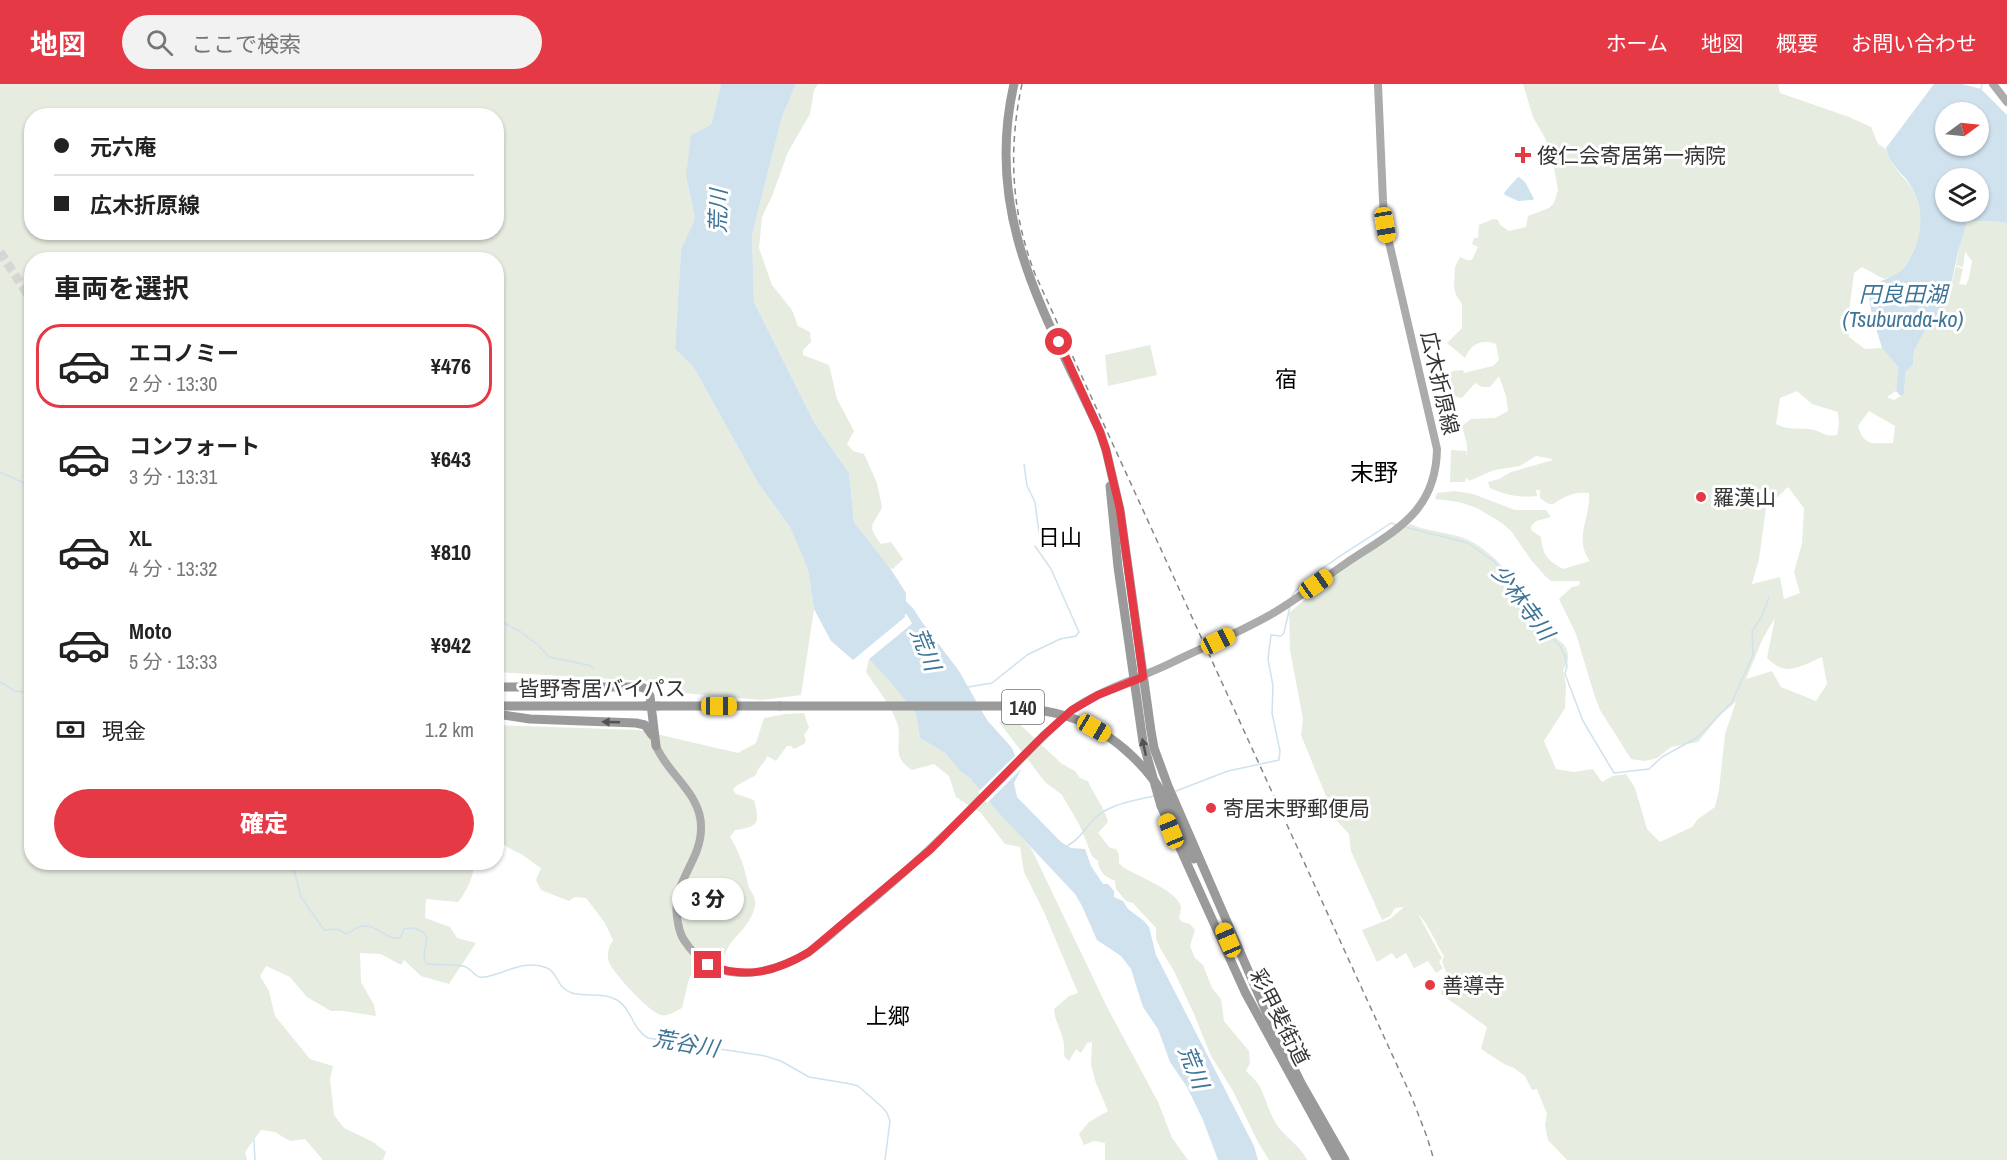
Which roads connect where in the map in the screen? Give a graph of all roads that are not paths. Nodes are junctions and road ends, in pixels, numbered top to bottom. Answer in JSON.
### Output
{"nodes":[{"id":1,"x":1014,"y":84,"type":"edge"},
{"id":2,"x":1378,"y":84,"type":"edge"},
{"id":3,"x":1992,"y":84,"type":"edge"},
{"id":4,"x":2007,"y":102,"type":"edge"},
{"id":5,"x":1139,"y":678,"type":"junction"},
{"id":6,"x":504,"y":687,"type":"edge"},
{"id":7,"x":504,"y":706,"type":"edge"},
{"id":8,"x":504,"y":715,"type":"edge"},
{"id":9,"x":656,"y":746,"type":"junction"},
{"id":10,"x":1168,"y":786,"type":"junction"},
{"id":11,"x":1158,"y":797,"type":"junction"},
{"id":12,"x":1264,"y":1017,"type":"junction"},
{"id":13,"x":1337,"y":1160,"type":"edge"},
{"id":14,"x":1345,"y":1160,"type":"edge"}],
"edges":[{"from":1,"to":5,"type":"highway","name":"彩甲斐街道","number":"140"},
{"from":2,"to":5,"type":"main road","name":"広木折原線"},
{"from":3,"to":4,"type":"main road"},
{"from":5,"to":9,"type":"main road","name":"広木折原線"},
{"from":5,"to":10,"type":"highway","name":"彩甲斐街道","number":"140"},
{"from":11,"to":5,"type":"highway","name":"彩甲斐街道","number":"140","one_way":true},
{"from":6,"to":9,"type":"highway"},
{"from":7,"to":12,"type":"highway","name":"皆野寄居バイパス","number":"140","bridge":true},
{"from":9,"to":8,"type":"highway","one_way":true},
{"from":10,"to":11,"type":"highway"},
{"from":10,"to":12,"type":"highway","name":"彩甲斐街道","number":"140"},
{"from":11,"to":12,"type":"highway","name":"彩甲斐街道","number":"140"},
{"from":12,"to":13,"type":"highway","name":"彩甲斐街道","number":"140"},
{"from":12,"to":14,"type":"highway","name":"彩甲斐街道","number":"140"}]}
